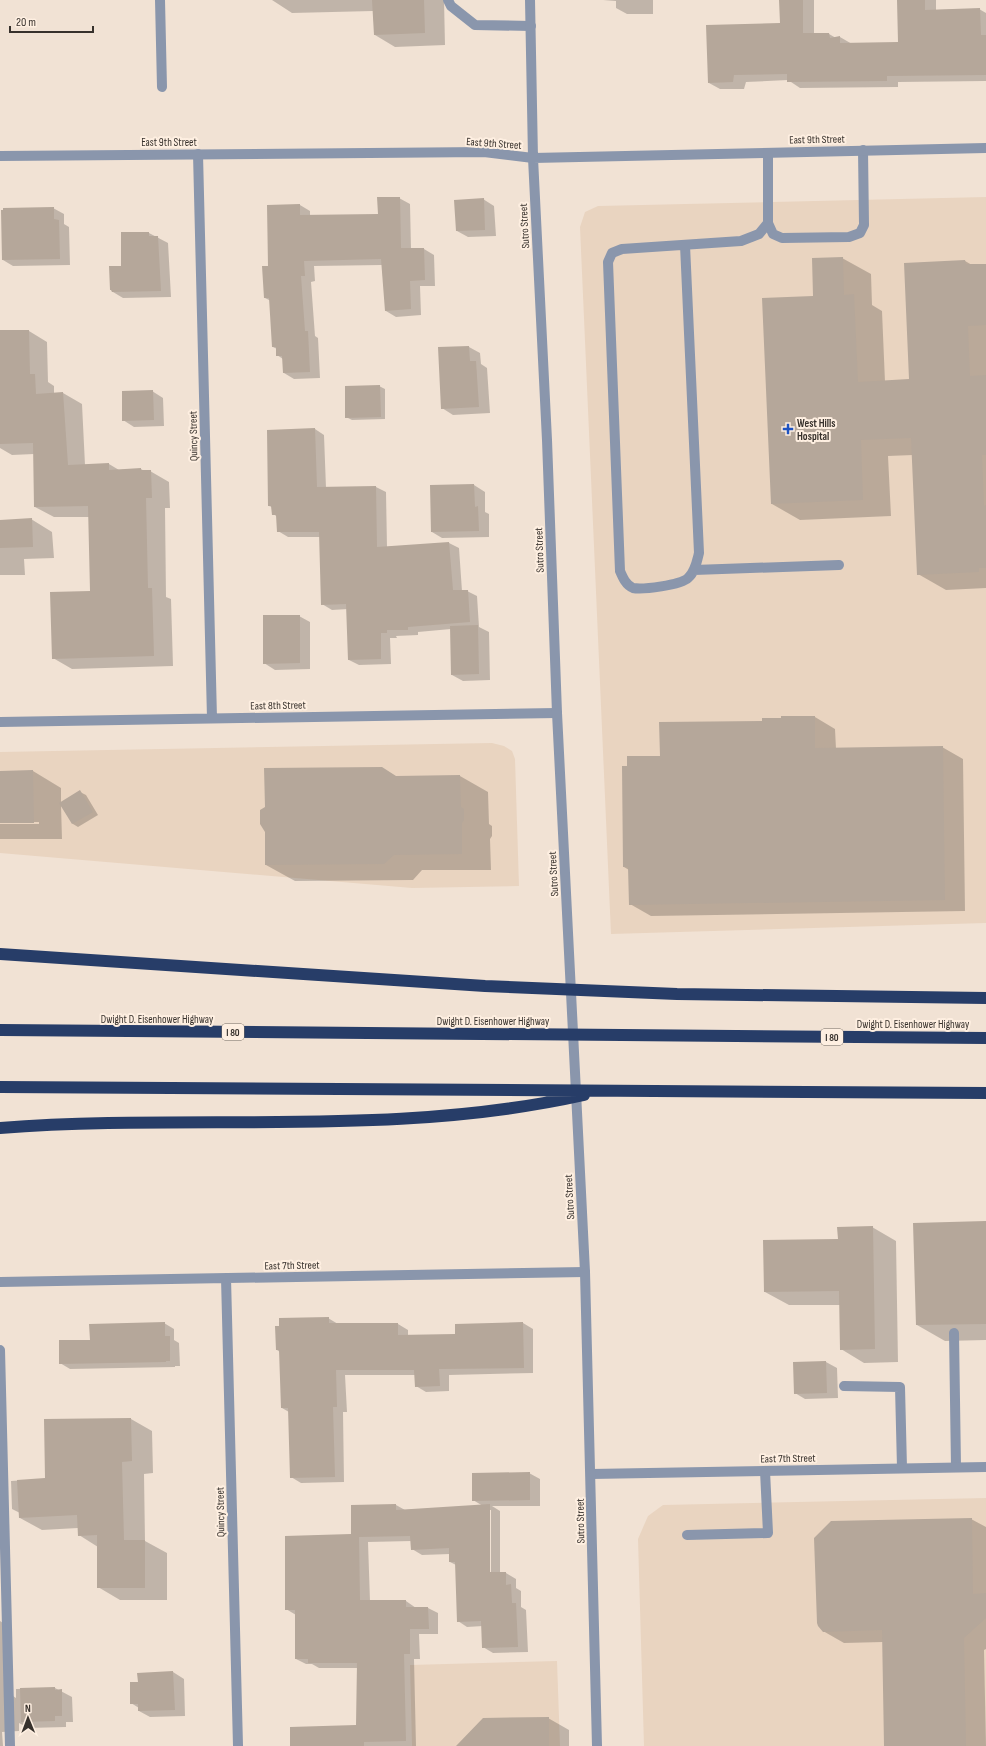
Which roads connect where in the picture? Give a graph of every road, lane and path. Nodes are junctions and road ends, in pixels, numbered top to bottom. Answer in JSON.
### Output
{"nodes":[{"id":1,"x":160,"y":0,"type":"edge"},
{"id":2,"x":448,"y":0,"type":"edge"},
{"id":3,"x":530,"y":0,"type":"edge"},
{"id":4,"x":531,"y":26,"type":"junction"},
{"id":5,"x":162,"y":87,"type":"dead end"},
{"id":6,"x":986,"y":148,"type":"edge"},
{"id":7,"x":863,"y":150,"type":"junction"},
{"id":8,"x":768,"y":153,"type":"junction"},
{"id":9,"x":198,"y":154,"type":"junction"},
{"id":10,"x":0,"y":156,"type":"edge"},
{"id":11,"x":533,"y":158,"type":"junction"},
{"id":12,"x":768,"y":223,"type":"junction"},
{"id":13,"x":685,"y":245,"type":"junction"},
{"id":14,"x":839,"y":565,"type":"dead end"},
{"id":15,"x":694,"y":570,"type":"junction"},
{"id":16,"x":557,"y":713,"type":"junction"},
{"id":17,"x":212,"y":718,"type":"junction"},
{"id":18,"x":0,"y":722,"type":"edge"},
{"id":19,"x":0,"y":954,"type":"edge"},
{"id":20,"x":986,"y":998,"type":"edge"},
{"id":21,"x":0,"y":1030,"type":"edge"},
{"id":22,"x":986,"y":1038,"type":"edge"},
{"id":23,"x":0,"y":1086,"type":"edge"},
{"id":24,"x":605,"y":1090,"type":"junction"},
{"id":25,"x":986,"y":1093,"type":"edge"},
{"id":26,"x":0,"y":1128,"type":"edge"},
{"id":27,"x":585,"y":1272,"type":"junction"},
{"id":28,"x":226,"y":1278,"type":"junction"},
{"id":29,"x":0,"y":1282,"type":"edge"},
{"id":30,"x":954,"y":1333,"type":"dead end"},
{"id":31,"x":0,"y":1350,"type":"edge"},
{"id":32,"x":844,"y":1386,"type":"dead end"},
{"id":33,"x":956,"y":1467,"type":"junction"},
{"id":34,"x":986,"y":1467,"type":"edge"},
{"id":35,"x":902,"y":1468,"type":"junction"},
{"id":36,"x":765,"y":1471,"type":"junction"},
{"id":37,"x":591,"y":1474,"type":"junction"},
{"id":38,"x":687,"y":1535,"type":"dead end"},
{"id":39,"x":10,"y":1746,"type":"edge"},
{"id":40,"x":238,"y":1746,"type":"edge"},
{"id":41,"x":597,"y":1746,"type":"edge"}],
"edges":[{"from":1,"to":5,"type":"street"},
{"from":2,"to":4,"type":"street"},
{"from":3,"to":4,"type":"street","name":"Sutro Street"},
{"from":4,"to":11,"type":"street","name":"Sutro Street"},
{"from":6,"to":7,"type":"street","name":"East 9th Street"},
{"from":7,"to":8,"type":"street","name":"East 9th Street"},
{"from":7,"to":12,"type":"street"},
{"from":8,"to":11,"type":"street","name":"East 9th Street"},
{"from":8,"to":12,"type":"street"},
{"from":9,"to":10,"type":"street","name":"East 9th Street"},
{"from":9,"to":11,"type":"street","name":"East 9th Street"},
{"from":9,"to":17,"type":"street","name":"Quincy Street"},
{"from":11,"to":16,"type":"street","name":"Sutro Street"},
{"from":12,"to":13,"type":"street"},
{"from":13,"to":15,"type":"street"},
{"from":13,"to":15,"type":"street"},
{"from":14,"to":15,"type":"street"},
{"from":16,"to":17,"type":"street","name":"East 8th Street"},
{"from":16,"to":27,"type":"street","name":"Sutro Street"},
{"from":17,"to":18,"type":"street","name":"East 8th Street"},
{"from":19,"to":20,"type":"highway"},
{"from":21,"to":22,"type":"highway","name":"Dwight D. Eisenhower Highway","number":"I 80"},
{"from":23,"to":24,"type":"highway"},
{"from":24,"to":25,"type":"highway"},
{"from":24,"to":26,"type":"highway"},
{"from":27,"to":28,"type":"street","name":"East 7th Street"},
{"from":27,"to":37,"type":"street","name":"Sutro Street"},
{"from":28,"to":29,"type":"street","name":"East 7th Street"},
{"from":28,"to":40,"type":"street","name":"Quincy Street"},
{"from":30,"to":33,"type":"street"},
{"from":31,"to":39,"type":"street"},
{"from":32,"to":35,"type":"street"},
{"from":33,"to":34,"type":"street","name":"East 7th Street"},
{"from":33,"to":35,"type":"street","name":"East 7th Street"},
{"from":35,"to":36,"type":"street","name":"East 7th Street"},
{"from":36,"to":37,"type":"street","name":"East 7th Street"},
{"from":36,"to":38,"type":"street"},
{"from":37,"to":41,"type":"street","name":"Sutro Street"}]}
